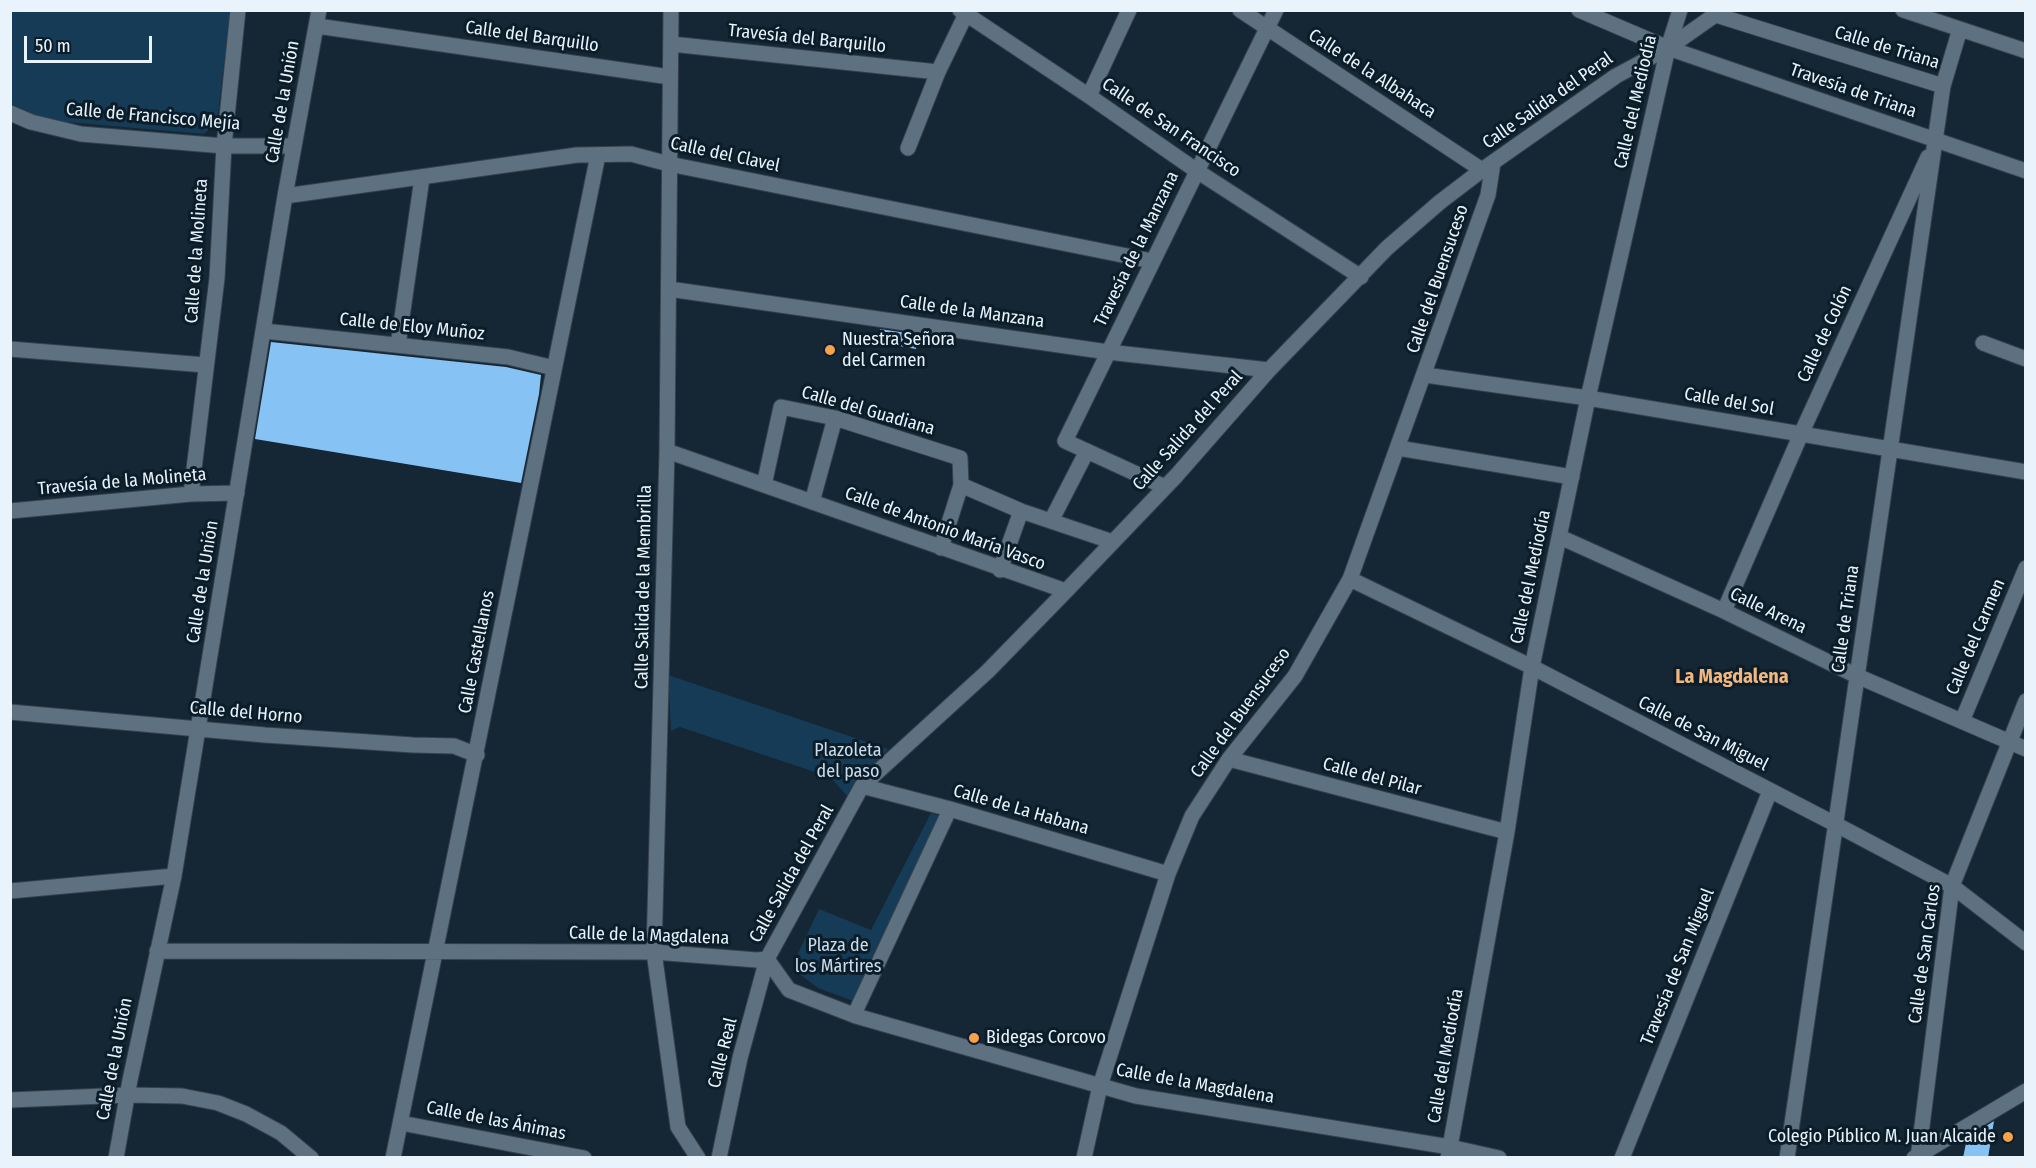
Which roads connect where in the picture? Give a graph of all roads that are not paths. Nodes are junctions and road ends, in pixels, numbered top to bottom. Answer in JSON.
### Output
{"nodes":[{"id":1,"x":238,"y":10,"type":"edge"},
{"id":2,"x":671,"y":10,"type":"edge"},
{"id":3,"x":1129,"y":10,"type":"edge"},
{"id":4,"x":1240,"y":10,"type":"edge"},
{"id":5,"x":1276,"y":10,"type":"edge"},
{"id":6,"x":1579,"y":10,"type":"edge"},
{"id":7,"x":1680,"y":10,"type":"edge"},
{"id":8,"x":1902,"y":10,"type":"edge"},
{"id":9,"x":963,"y":12,"type":"edge"},
{"id":10,"x":1719,"y":13,"type":"edge"},
{"id":11,"x":318,"y":18,"type":"edge"},
{"id":12,"x":1267,"y":29,"type":"junction"},
{"id":13,"x":1960,"y":29,"type":"junction"},
{"id":14,"x":671,"y":44,"type":"junction"},
{"id":15,"x":1668,"y":48,"type":"junction"},
{"id":16,"x":2025,"y":51,"type":"edge"},
{"id":17,"x":938,"y":72,"type":"junction"},
{"id":18,"x":670,"y":77,"type":"junction"},
{"id":19,"x":1943,"y":87,"type":"junction"},
{"id":20,"x":1089,"y":96,"type":"junction"},
{"id":21,"x":10,"y":113,"type":"edge"},
{"id":22,"x":1935,"y":141,"type":"junction"},
{"id":23,"x":224,"y":146,"type":"junction"},
{"id":24,"x":294,"y":146,"type":"junction"},
{"id":25,"x":908,"y":148,"type":"dead end"},
{"id":26,"x":598,"y":155,"type":"junction"},
{"id":27,"x":669,"y":164,"type":"junction"},
{"id":28,"x":1487,"y":167,"type":"junction"},
{"id":29,"x":1197,"y":171,"type":"junction"},
{"id":30,"x":2025,"y":171,"type":"edge"},
{"id":31,"x":422,"y":178,"type":"junction"},
{"id":32,"x":285,"y":196,"type":"junction"},
{"id":33,"x":1152,"y":261,"type":"junction"},
{"id":34,"x":1361,"y":277,"type":"junction"},
{"id":35,"x":669,"y":289,"type":"junction"},
{"id":36,"x":264,"y":331,"type":"junction"},
{"id":37,"x":1983,"y":343,"type":"dead end"},
{"id":38,"x":398,"y":345,"type":"junction"},
{"id":39,"x":10,"y":349,"type":"edge"},
{"id":40,"x":1108,"y":352,"type":"junction"},
{"id":41,"x":2025,"y":359,"type":"edge"},
{"id":42,"x":206,"y":364,"type":"junction"},
{"id":43,"x":554,"y":368,"type":"junction"},
{"id":44,"x":1269,"y":370,"type":"junction"},
{"id":45,"x":1425,"y":375,"type":"junction"},
{"id":46,"x":1588,"y":398,"type":"junction"},
{"id":47,"x":835,"y":418,"type":"junction"},
{"id":48,"x":1801,"y":434,"type":"junction"},
{"id":49,"x":1398,"y":448,"type":"junction"},
{"id":50,"x":1890,"y":450,"type":"junction"},
{"id":51,"x":667,"y":451,"type":"junction"},
{"id":52,"x":1087,"y":451,"type":"junction"},
{"id":53,"x":2025,"y":472,"type":"edge"},
{"id":54,"x":1572,"y":477,"type":"junction"},
{"id":55,"x":764,"y":485,"type":"junction"},
{"id":56,"x":961,"y":485,"type":"junction"},
{"id":57,"x":1165,"y":487,"type":"junction"},
{"id":58,"x":237,"y":493,"type":"junction"},
{"id":59,"x":191,"y":494,"type":"junction"},
{"id":60,"x":812,"y":502,"type":"junction"},
{"id":61,"x":1021,"y":510,"type":"junction"},
{"id":62,"x":10,"y":511,"type":"edge"},
{"id":63,"x":1051,"y":521,"type":"junction"},
{"id":64,"x":1560,"y":537,"type":"junction"},
{"id":65,"x":1113,"y":542,"type":"junction"},
{"id":66,"x":941,"y":548,"type":"junction"},
{"id":67,"x":2025,"y":568,"type":"edge"},
{"id":68,"x":1000,"y":570,"type":"junction"},
{"id":69,"x":1350,"y":579,"type":"junction"},
{"id":70,"x":1066,"y":591,"type":"junction"},
{"id":71,"x":1724,"y":611,"type":"junction"},
{"id":72,"x":1532,"y":667,"type":"junction"},
{"id":73,"x":1857,"y":676,"type":"junction"},
{"id":74,"x":2025,"y":700,"type":"edge"},
{"id":75,"x":10,"y":712,"type":"edge"},
{"id":76,"x":1962,"y":721,"type":"junction"},
{"id":77,"x":198,"y":728,"type":"junction"},
{"id":78,"x":2009,"y":741,"type":"junction"},
{"id":79,"x":2025,"y":749,"type":"edge"},
{"id":80,"x":477,"y":755,"type":"junction"},
{"id":81,"x":1228,"y":759,"type":"junction"},
{"id":82,"x":862,"y":786,"type":"junction"},
{"id":83,"x":1770,"y":790,"type":"junction"},
{"id":84,"x":950,"y":809,"type":"junction"},
{"id":85,"x":1835,"y":824,"type":"junction"},
{"id":86,"x":1506,"y":832,"type":"junction"},
{"id":87,"x":1168,"y":874,"type":"junction"},
{"id":88,"x":174,"y":876,"type":"junction"},
{"id":89,"x":1952,"y":886,"type":"junction"},
{"id":90,"x":10,"y":891,"type":"edge"},
{"id":91,"x":2025,"y":943,"type":"edge"},
{"id":92,"x":157,"y":951,"type":"junction"},
{"id":93,"x":435,"y":952,"type":"junction"},
{"id":94,"x":654,"y":952,"type":"junction"},
{"id":95,"x":767,"y":958,"type":"junction"},
{"id":96,"x":854,"y":1015,"type":"junction"},
{"id":97,"x":1100,"y":1086,"type":"junction"},
{"id":98,"x":2025,"y":1091,"type":"edge"},
{"id":99,"x":127,"y":1095,"type":"junction"},
{"id":100,"x":10,"y":1100,"type":"edge"},
{"id":101,"x":401,"y":1123,"type":"junction"},
{"id":102,"x":1449,"y":1152,"type":"edge"},
{"id":103,"x":1917,"y":1156,"type":"edge"},
{"id":104,"x":116,"y":1158,"type":"edge"},
{"id":105,"x":311,"y":1158,"type":"edge"},
{"id":106,"x":393,"y":1158,"type":"edge"},
{"id":107,"x":584,"y":1158,"type":"edge"},
{"id":108,"x":698,"y":1158,"type":"edge"},
{"id":109,"x":719,"y":1158,"type":"edge"},
{"id":110,"x":1084,"y":1158,"type":"edge"},
{"id":111,"x":1499,"y":1158,"type":"edge"},
{"id":112,"x":1622,"y":1158,"type":"edge"},
{"id":113,"x":1787,"y":1158,"type":"edge"}],
"edges":[{"from":1,"to":23,"type":"street","name":"Calle de la Molineta"},
{"from":2,"to":14,"type":"street","name":"Calle Salida de la Membrilla"},
{"from":3,"to":20,"type":"street"},
{"from":4,"to":12,"type":"street","name":"Calle de la Albahaca"},
{"from":5,"to":12,"type":"street","name":"Travesía de la Manzana"},
{"from":6,"to":15,"type":"street","name":"Travesía de Triana"},
{"from":7,"to":15,"type":"street","name":"Calle del Mediodía"},
{"from":8,"to":13,"type":"street"},
{"from":9,"to":17,"type":"street"},
{"from":9,"to":20,"type":"street","name":"Calle de San Francisco"},
{"from":10,"to":15,"type":"street","name":"Calle Salida del Peral"},
{"from":10,"to":19,"type":"street","name":"Calle de Triana"},
{"from":11,"to":18,"type":"street","name":"Calle del Barquillo"},
{"from":11,"to":24,"type":"street","name":"Calle de la Unión"},
{"from":12,"to":28,"type":"street","name":"Calle de la Albahaca"},
{"from":12,"to":29,"type":"street","name":"Travesía de la Manzana"},
{"from":13,"to":16,"type":"street"},
{"from":13,"to":19,"type":"street","name":"Calle de Triana"},
{"from":14,"to":17,"type":"street","name":"Travesía del Barquillo"},
{"from":14,"to":18,"type":"street","name":"Calle Salida de la Membrilla"},
{"from":15,"to":22,"type":"street","name":"Travesía de Triana"},
{"from":15,"to":28,"type":"street","name":"Calle Salida del Peral"},
{"from":15,"to":46,"type":"street","name":"Calle del Mediodía"},
{"from":17,"to":25,"type":"street"},
{"from":18,"to":27,"type":"street","name":"Calle Salida de la Membrilla"},
{"from":19,"to":22,"type":"street","name":"Calle de Triana"},
{"from":20,"to":29,"type":"street","name":"Calle de San Francisco"},
{"from":21,"to":23,"type":"street","name":"Calle de Francisco Mejía"},
{"from":22,"to":30,"type":"street","name":"Travesía de Triana"},
{"from":22,"to":48,"type":"street","name":"Calle de Colón"},
{"from":22,"to":50,"type":"street","name":"Calle de Triana"},
{"from":23,"to":24,"type":"street","name":"Calle de Francisco Mejía"},
{"from":23,"to":42,"type":"street","name":"Calle de la Molineta"},
{"from":24,"to":32,"type":"street","name":"Calle de la Unión"},
{"from":26,"to":27,"type":"street","name":"Calle del Clavel"},
{"from":26,"to":31,"type":"street","name":"Calle del Clavel"},
{"from":26,"to":43,"type":"street","name":"Calle Castellanos"},
{"from":27,"to":33,"type":"street","name":"Calle del Clavel"},
{"from":27,"to":35,"type":"street","name":"Calle Salida de la Membrilla"},
{"from":28,"to":34,"type":"street","name":"Calle Salida del Peral"},
{"from":28,"to":45,"type":"street","name":"Calle del Buensuceso"},
{"from":29,"to":33,"type":"street","name":"Travesía de la Manzana"},
{"from":29,"to":34,"type":"street","name":"Calle de San Francisco"},
{"from":31,"to":32,"type":"street","name":"Calle del Clavel"},
{"from":31,"to":38,"type":"street"},
{"from":32,"to":36,"type":"street","name":"Calle de la Unión"},
{"from":33,"to":40,"type":"street","name":"Travesía de la Manzana"},
{"from":34,"to":44,"type":"street","name":"Calle Salida del Peral"},
{"from":35,"to":40,"type":"street","name":"Calle de la Manzana"},
{"from":35,"to":51,"type":"street","name":"Calle Salida de la Membrilla"},
{"from":36,"to":38,"type":"street","name":"Calle de Eloy Muñoz"},
{"from":36,"to":58,"type":"street","name":"Calle de la Unión"},
{"from":37,"to":41,"type":"street"},
{"from":38,"to":43,"type":"street","name":"Calle de Eloy Muñoz"},
{"from":39,"to":42,"type":"street"},
{"from":40,"to":44,"type":"street","name":"Calle de la Manzana"},
{"from":40,"to":52,"type":"street","name":"Travesía de la Manzana"},
{"from":42,"to":59,"type":"street","name":"Calle de la Molineta"},
{"from":43,"to":80,"type":"street","name":"Calle Castellanos"},
{"from":44,"to":57,"type":"street","name":"Calle Salida del Peral"},
{"from":45,"to":46,"type":"street","name":"Calle del Sol"},
{"from":45,"to":49,"type":"street","name":"Calle del Buensuceso"},
{"from":46,"to":48,"type":"street","name":"Calle del Sol"},
{"from":46,"to":54,"type":"street","name":"Calle del Mediodía"},
{"from":47,"to":55,"type":"street","name":"Calle del Guadiana"},
{"from":47,"to":56,"type":"street","name":"Calle del Guadiana"},
{"from":47,"to":60,"type":"street"},
{"from":48,"to":50,"type":"street","name":"Calle del Sol"},
{"from":48,"to":71,"type":"street","name":"Calle de Colón"},
{"from":49,"to":54,"type":"street"},
{"from":49,"to":69,"type":"street","name":"Calle del Buensuceso"},
{"from":50,"to":53,"type":"street","name":"Calle del Sol"},
{"from":50,"to":73,"type":"street","name":"Calle de Triana"},
{"from":51,"to":55,"type":"street","name":"Calle de Antonio María Vasco"},
{"from":51,"to":94,"type":"street","name":"Calle Salida de la Membrilla"},
{"from":52,"to":57,"type":"street"},
{"from":52,"to":63,"type":"street"},
{"from":54,"to":64,"type":"street","name":"Calle del Mediodía"},
{"from":55,"to":60,"type":"street","name":"Calle de Antonio María Vasco"},
{"from":56,"to":61,"type":"street"},
{"from":56,"to":66,"type":"street"},
{"from":57,"to":65,"type":"street","name":"Calle Salida del Peral"},
{"from":58,"to":59,"type":"street","name":"Travesía de la Molineta"},
{"from":58,"to":77,"type":"street","name":"Calle de la Unión"},
{"from":59,"to":62,"type":"street","name":"Travesía de la Molineta"},
{"from":60,"to":66,"type":"street","name":"Calle de Antonio María Vasco"},
{"from":61,"to":63,"type":"street"},
{"from":61,"to":68,"type":"street"},
{"from":63,"to":65,"type":"street"},
{"from":64,"to":71,"type":"street","name":"Calle Arena"},
{"from":64,"to":72,"type":"street","name":"Calle del Mediodía"},
{"from":65,"to":70,"type":"street","name":"Calle Salida del Peral"},
{"from":66,"to":68,"type":"street","name":"Calle de Antonio María Vasco"},
{"from":67,"to":76,"type":"street","name":"Calle del Carmen"},
{"from":68,"to":70,"type":"street","name":"Calle de Antonio María Vasco"},
{"from":69,"to":72,"type":"street","name":"Calle de San Miguel"},
{"from":69,"to":81,"type":"street","name":"Calle del Buensuceso"},
{"from":70,"to":82,"type":"street","name":"Calle Salida del Peral"},
{"from":71,"to":73,"type":"street","name":"Calle Arena"},
{"from":72,"to":83,"type":"street","name":"Calle de San Miguel"},
{"from":72,"to":86,"type":"street","name":"Calle del Mediodía"},
{"from":73,"to":76,"type":"street","name":"Calle Arena"},
{"from":73,"to":85,"type":"street","name":"Calle de Triana"},
{"from":74,"to":78,"type":"street","name":"Calle de San Carlos"},
{"from":75,"to":77,"type":"street","name":"Calle del Horno"},
{"from":76,"to":78,"type":"street","name":"Calle Arena"},
{"from":77,"to":80,"type":"street","name":"Calle del Horno"},
{"from":77,"to":88,"type":"street","name":"Calle de la Unión"},
{"from":78,"to":79,"type":"street","name":"Calle Arena"},
{"from":78,"to":89,"type":"street","name":"Calle de San Carlos"},
{"from":80,"to":93,"type":"street","name":"Calle Castellanos"},
{"from":81,"to":86,"type":"street","name":"Calle del Pilar"},
{"from":81,"to":87,"type":"street","name":"Calle del Buensuceso"},
{"from":82,"to":84,"type":"street","name":"Calle de La Habana"},
{"from":82,"to":95,"type":"street","name":"Calle Salida del Peral"},
{"from":83,"to":85,"type":"street","name":"Calle de San Miguel"},
{"from":83,"to":112,"type":"street","name":"Travesía de San Miguel"},
{"from":84,"to":87,"type":"street","name":"Calle de La Habana"},
{"from":84,"to":96,"type":"street"},
{"from":85,"to":89,"type":"street","name":"Calle de San Miguel"},
{"from":85,"to":113,"type":"street","name":"Calle de Triana"},
{"from":86,"to":102,"type":"street","name":"Calle del Mediodía"},
{"from":87,"to":97,"type":"street","name":"Calle del Buensuceso"},
{"from":88,"to":90,"type":"street"},
{"from":88,"to":92,"type":"street","name":"Calle de la Unión"},
{"from":89,"to":91,"type":"street","name":"Calle de San Miguel"},
{"from":89,"to":103,"type":"street","name":"Calle de San Carlos"},
{"from":92,"to":93,"type":"street","name":"Calle de la Magdalena"},
{"from":92,"to":99,"type":"street","name":"Calle de la Unión"},
{"from":93,"to":94,"type":"street","name":"Calle de la Magdalena"},
{"from":93,"to":101,"type":"street","name":"Calle Castellanos"},
{"from":94,"to":95,"type":"street","name":"Calle de la Magdalena"},
{"from":94,"to":108,"type":"street","name":"Calle Salida de la Membrilla"},
{"from":95,"to":96,"type":"street","name":"Calle de la Magdalena"},
{"from":95,"to":109,"type":"street","name":"Calle Real"},
{"from":96,"to":97,"type":"street","name":"Calle de la Magdalena"},
{"from":97,"to":102,"type":"street","name":"Calle de la Magdalena"},
{"from":97,"to":110,"type":"street","name":"Calle del Buensuceso"},
{"from":98,"to":103,"type":"street"},
{"from":99,"to":100,"type":"street"},
{"from":99,"to":104,"type":"street","name":"Calle de la Unión"},
{"from":99,"to":105,"type":"street"},
{"from":101,"to":106,"type":"street","name":"Calle Castellanos"},
{"from":101,"to":107,"type":"street","name":"Calle de las Ánimas"},
{"from":102,"to":111,"type":"street","name":"Calle de la Magdalena"}]}
